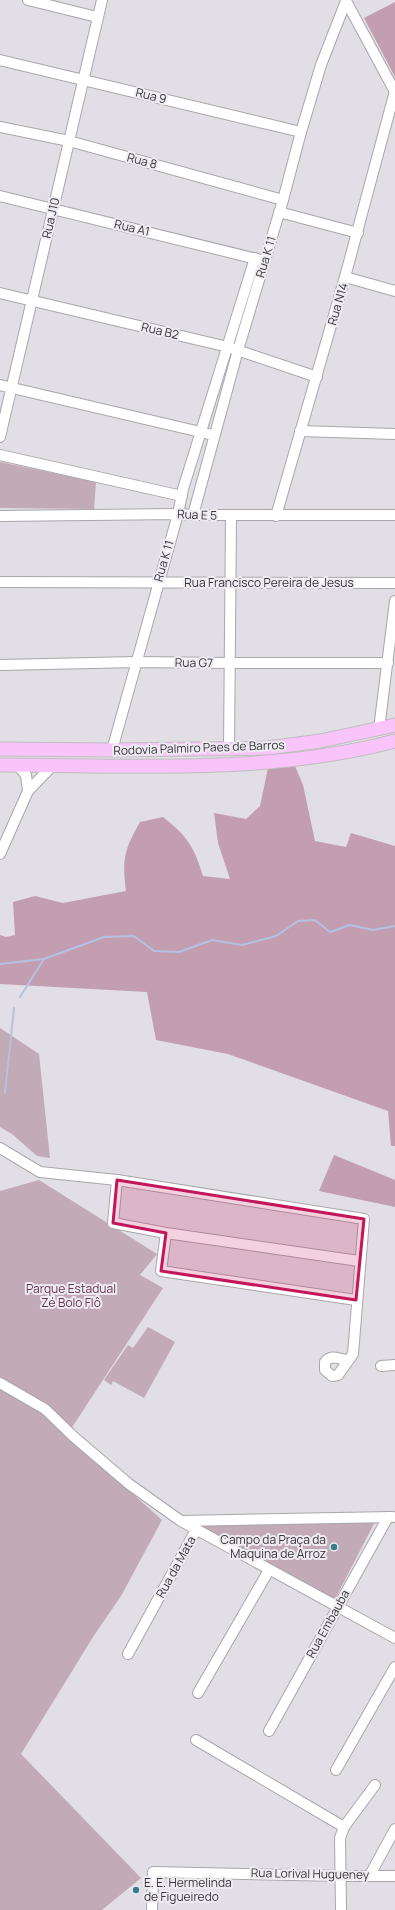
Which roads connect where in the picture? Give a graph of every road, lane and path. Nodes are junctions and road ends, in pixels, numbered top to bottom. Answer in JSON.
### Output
{"nodes":[{"id":1,"x":28,"y":0,"type":"edge"},
{"id":2,"x":102,"y":0,"type":"edge"},
{"id":3,"x":98,"y":17,"type":"junction"},
{"id":4,"x":0,"y":60,"type":"edge"},
{"id":5,"x":84,"y":79,"type":"junction"},
{"id":6,"x":395,"y":91,"type":"edge"},
{"id":7,"x":0,"y":127,"type":"edge"},
{"id":8,"x":301,"y":132,"type":"junction"},
{"id":9,"x":69,"y":141,"type":"junction"},
{"id":10,"x":0,"y":196,"type":"edge"},
{"id":11,"x":283,"y":200,"type":"junction"},
{"id":12,"x":53,"y":209,"type":"junction"},
{"id":13,"x":280,"y":212,"type":"junction"},
{"id":14,"x":358,"y":232,"type":"junction"},
{"id":15,"x":260,"y":259,"type":"junction"},
{"id":16,"x":345,"y":277,"type":"junction"},
{"id":17,"x":395,"y":291,"type":"edge"},
{"id":18,"x":0,"y":293,"type":"edge"},
{"id":19,"x":31,"y":301,"type":"junction"},
{"id":20,"x":228,"y":347,"type":"junction"},
{"id":21,"x":238,"y":350,"type":"junction"},
{"id":22,"x":318,"y":377,"type":"junction"},
{"id":23,"x":0,"y":385,"type":"edge"},
{"id":24,"x":11,"y":387,"type":"junction"},
{"id":25,"x":300,"y":431,"type":"junction"},
{"id":26,"x":202,"y":432,"type":"junction"},
{"id":27,"x":395,"y":434,"type":"edge"},
{"id":28,"x":214,"y":435,"type":"junction"},
{"id":29,"x":0,"y":437,"type":"edge"},
{"id":30,"x":0,"y":456,"type":"edge"},
{"id":31,"x":182,"y":496,"type":"junction"},
{"id":32,"x":178,"y":514,"type":"junction"},
{"id":33,"x":193,"y":515,"type":"junction"},
{"id":34,"x":395,"y":515,"type":"edge"},
{"id":35,"x":0,"y":516,"type":"edge"},
{"id":36,"x":231,"y":516,"type":"junction"},
{"id":37,"x":276,"y":516,"type":"junction"},
{"id":38,"x":0,"y":582,"type":"edge"},
{"id":39,"x":230,"y":582,"type":"junction"},
{"id":40,"x":158,"y":583,"type":"junction"},
{"id":41,"x":395,"y":583,"type":"edge"},
{"id":42,"x":395,"y":601,"type":"edge"},
{"id":43,"x":137,"y":662,"type":"junction"},
{"id":44,"x":388,"y":663,"type":"junction"},
{"id":45,"x":229,"y":664,"type":"junction"},
{"id":46,"x":0,"y":665,"type":"edge"},
{"id":47,"x":395,"y":725,"type":"edge"},
{"id":48,"x":379,"y":729,"type":"junction"},
{"id":49,"x":395,"y":741,"type":"edge"},
{"id":50,"x":0,"y":749,"type":"edge"},
{"id":51,"x":229,"y":749,"type":"junction"},
{"id":52,"x":112,"y":750,"type":"junction"},
{"id":53,"x":0,"y":765,"type":"edge"},
{"id":54,"x":17,"y":765,"type":"junction"},
{"id":55,"x":53,"y":765,"type":"junction"},
{"id":56,"x":28,"y":791,"type":"junction"},
{"id":57,"x":0,"y":854,"type":"edge"},
{"id":58,"x":0,"y":1148,"type":"edge"},
{"id":59,"x":117,"y":1180,"type":"junction"},
{"id":60,"x":166,"y":1233,"type":"junction"},
{"id":61,"x":359,"y":1261,"type":"junction"},
{"id":62,"x":356,"y":1300,"type":"junction"},
{"id":63,"x":348,"y":1360,"type":"dead end"},
{"id":64,"x":395,"y":1365,"type":"edge"},
{"id":65,"x":381,"y":1366,"type":"dead end"},
{"id":66,"x":0,"y":1383,"type":"edge"},
{"id":67,"x":392,"y":1517,"type":"edge"},
{"id":68,"x":181,"y":1521,"type":"junction"},
{"id":69,"x":196,"y":1530,"type":"junction"},
{"id":70,"x":269,"y":1570,"type":"junction"},
{"id":71,"x":337,"y":1608,"type":"junction"},
{"id":72,"x":395,"y":1638,"type":"edge"},
{"id":73,"x":128,"y":1654,"type":"dead end"},
{"id":74,"x":395,"y":1667,"type":"edge"},
{"id":75,"x":198,"y":1693,"type":"dead end"},
{"id":76,"x":269,"y":1731,"type":"dead end"},
{"id":77,"x":196,"y":1740,"type":"dead end"},
{"id":78,"x":336,"y":1770,"type":"dead end"},
{"id":79,"x":375,"y":1786,"type":"dead end"},
{"id":80,"x":344,"y":1827,"type":"junction"},
{"id":81,"x":395,"y":1829,"type":"edge"},
{"id":82,"x":370,"y":1875,"type":"junction"},
{"id":83,"x":342,"y":1876,"type":"junction"},
{"id":84,"x":395,"y":1876,"type":"edge"},
{"id":85,"x":152,"y":1910,"type":"edge"},
{"id":86,"x":341,"y":1910,"type":"edge"}],
"edges":[{"from":1,"to":3,"type":"street"},
{"from":2,"to":3,"type":"street","name":"Rua J10"},
{"from":3,"to":5,"type":"street","name":"Rua J10"},
{"from":4,"to":5,"type":"street","name":"Rua 9"},
{"from":5,"to":8,"type":"street","name":"Rua 9"},
{"from":5,"to":9,"type":"street","name":"Rua J10"},
{"from":6,"to":8,"type":"street","name":"Rua K 11"},
{"from":6,"to":14,"type":"street","name":"Rua N14"},
{"from":7,"to":9,"type":"street","name":"Rua 8"},
{"from":8,"to":11,"type":"street","name":"Rua K 11"},
{"from":9,"to":11,"type":"street","name":"Rua 8"},
{"from":9,"to":12,"type":"street","name":"Rua J10"},
{"from":10,"to":12,"type":"street","name":"Rua A1"},
{"from":11,"to":13,"type":"street","name":"Rua K 11"},
{"from":12,"to":15,"type":"street","name":"Rua A1"},
{"from":12,"to":19,"type":"street","name":"Rua J10"},
{"from":13,"to":14,"type":"street"},
{"from":13,"to":15,"type":"street","name":"Rua K 11"},
{"from":14,"to":16,"type":"street","name":"Rua N14"},
{"from":15,"to":20,"type":"street","name":"Rua K 11"},
{"from":15,"to":21,"type":"street","name":"Rua K 11"},
{"from":16,"to":17,"type":"street"},
{"from":16,"to":22,"type":"street","name":"Rua N14"},
{"from":18,"to":19,"type":"street","name":"Rua B2"},
{"from":19,"to":20,"type":"street","name":"Rua B2"},
{"from":19,"to":24,"type":"street","name":"Rua J10"},
{"from":20,"to":21,"type":"street","name":"Rua B2"},
{"from":20,"to":26,"type":"street","name":"Rua K 11"},
{"from":21,"to":22,"type":"street","name":"Rua B2"},
{"from":21,"to":28,"type":"street","name":"Rua K 11"},
{"from":22,"to":25,"type":"street","name":"Rua N14"},
{"from":23,"to":24,"type":"street"},
{"from":24,"to":26,"type":"street"},
{"from":24,"to":29,"type":"street","name":"Rua J10"},
{"from":25,"to":27,"type":"street"},
{"from":25,"to":37,"type":"street","name":"Rua N14"},
{"from":26,"to":28,"type":"street"},
{"from":26,"to":31,"type":"street","name":"Rua K 11"},
{"from":28,"to":33,"type":"street","name":"Rua K 11"},
{"from":30,"to":31,"type":"street"},
{"from":31,"to":32,"type":"street","name":"Rua K 11"},
{"from":32,"to":33,"type":"street","name":"Rua E 5"},
{"from":32,"to":35,"type":"street","name":"Rua E 5"},
{"from":32,"to":40,"type":"street","name":"Rua K 11"},
{"from":33,"to":36,"type":"street","name":"Rua E 5"},
{"from":34,"to":37,"type":"street","name":"Rua E 5"},
{"from":36,"to":37,"type":"street","name":"Rua E 5"},
{"from":36,"to":39,"type":"street"},
{"from":38,"to":40,"type":"street","name":"Rua Francisco Pereira de Jesus"},
{"from":39,"to":40,"type":"street","name":"Rua Francisco Pereira de Jesus"},
{"from":39,"to":41,"type":"street","name":"Rua Francisco Pereira de Jesus"},
{"from":39,"to":45,"type":"street"},
{"from":40,"to":43,"type":"street","name":"Rua K 11"},
{"from":42,"to":44,"type":"street"},
{"from":43,"to":45,"type":"street","name":"Rua G7"},
{"from":43,"to":46,"type":"street","name":"Rua G7"},
{"from":43,"to":52,"type":"street","name":"Rua K 11"},
{"from":44,"to":45,"type":"street","name":"Rua G7"},
{"from":44,"to":48,"type":"street"},
{"from":45,"to":51,"type":"street"},
{"from":47,"to":48,"type":"main road","name":"Rodovia Palmiro Paes de Barros"},
{"from":48,"to":51,"type":"main road","name":"Rodovia Palmiro Paes de Barros"},
{"from":49,"to":55,"type":"main road","name":"Rodovia Palmiro Paes de Barros"},
{"from":50,"to":52,"type":"main road","name":"Rodovia Palmiro Paes de Barros"},
{"from":51,"to":52,"type":"main road","name":"Rodovia Palmiro Paes de Barros"},
{"from":53,"to":54,"type":"main road","name":"Rodovia Palmiro Paes de Barros"},
{"from":54,"to":55,"type":"main road","name":"Rodovia Palmiro Paes de Barros"},
{"from":54,"to":56,"type":"street"},
{"from":55,"to":56,"type":"street"},
{"from":56,"to":57,"type":"street"},
{"from":58,"to":59,"type":"street"},
{"from":59,"to":60,"type":"street"},
{"from":59,"to":61,"type":"street"},
{"from":60,"to":61,"type":"street"},
{"from":60,"to":62,"type":"street"},
{"from":61,"to":62,"type":"street"},
{"from":62,"to":63,"type":"street"},
{"from":64,"to":65,"type":"street"},
{"from":66,"to":68,"type":"street","name":"Rua da Mata"},
{"from":67,"to":68,"type":"street"},
{"from":67,"to":71,"type":"street","name":"Rua Embauba"},
{"from":68,"to":69,"type":"street","name":"Rua da Mata"},
{"from":69,"to":70,"type":"street"},
{"from":69,"to":73,"type":"street","name":"Rua da Mata"},
{"from":70,"to":71,"type":"street"},
{"from":70,"to":75,"type":"street"},
{"from":71,"to":72,"type":"street"},
{"from":71,"to":76,"type":"street","name":"Rua Embauba"},
{"from":74,"to":78,"type":"street"},
{"from":77,"to":80,"type":"street"},
{"from":79,"to":80,"type":"street"},
{"from":80,"to":83,"type":"street"},
{"from":81,"to":82,"type":"street"},
{"from":82,"to":83,"type":"street","name":"Rua Lorival Hugueney"},
{"from":82,"to":84,"type":"street","name":"Rua Lorival Hugueney"},
{"from":83,"to":85,"type":"street","name":"Rua Lorival Hugueney"},
{"from":83,"to":86,"type":"street"}]}
